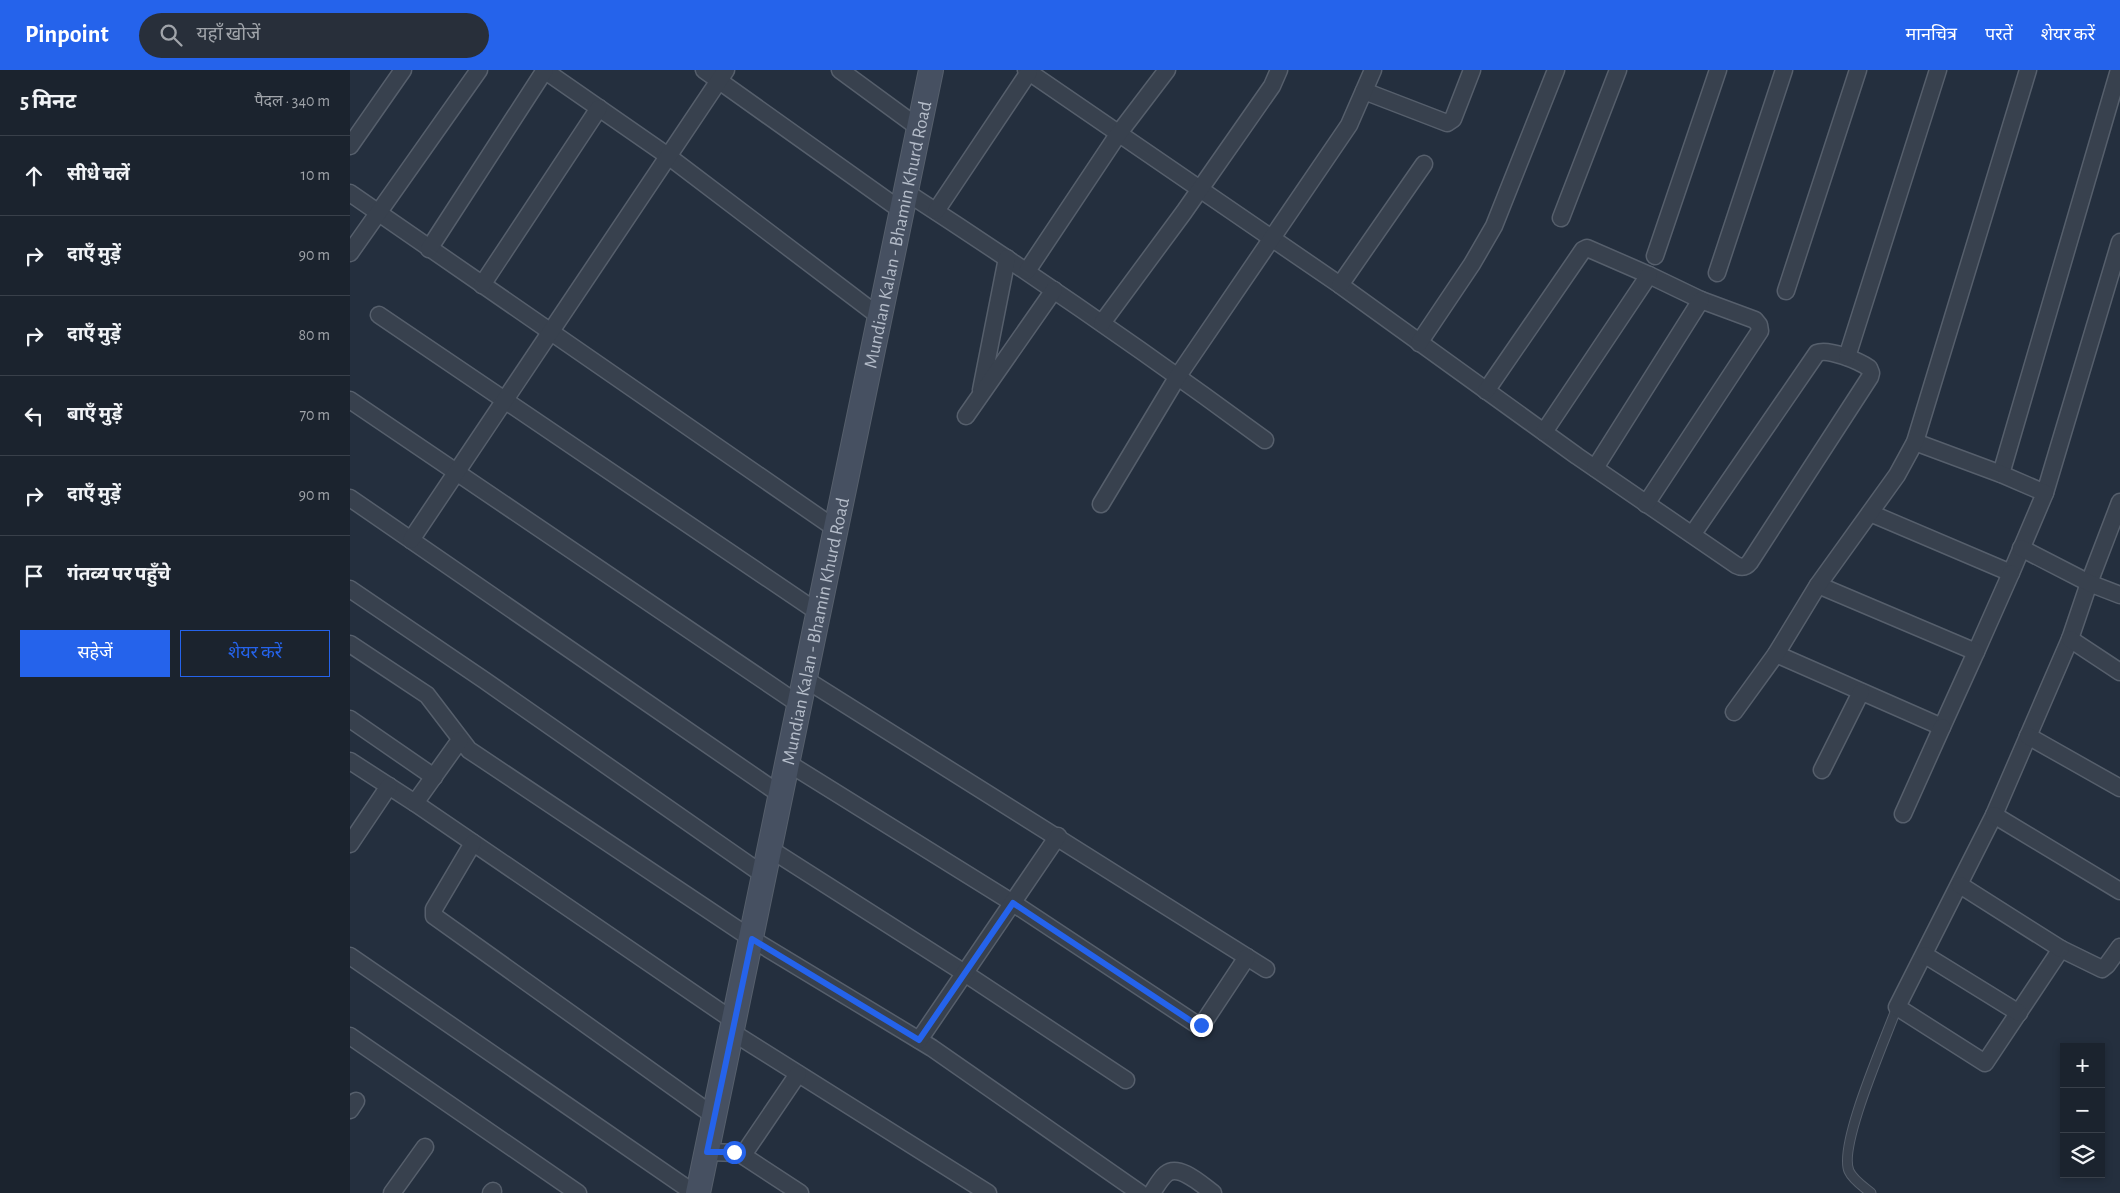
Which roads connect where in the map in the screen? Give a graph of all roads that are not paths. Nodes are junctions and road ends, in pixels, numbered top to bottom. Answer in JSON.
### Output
{"nodes":[{"id":1,"x":403,"y":70,"type":"edge"},
{"id":2,"x":479,"y":70,"type":"edge"},
{"id":3,"x":544,"y":70,"type":"edge"},
{"id":4,"x":704,"y":70,"type":"edge"},
{"id":5,"x":840,"y":70,"type":"edge"},
{"id":6,"x":931,"y":70,"type":"edge"},
{"id":7,"x":1167,"y":70,"type":"edge"},
{"id":8,"x":1279,"y":70,"type":"edge"},
{"id":9,"x":1373,"y":70,"type":"edge"},
{"id":10,"x":1472,"y":70,"type":"edge"},
{"id":11,"x":1556,"y":70,"type":"edge"},
{"id":12,"x":1618,"y":70,"type":"edge"},
{"id":13,"x":1718,"y":70,"type":"edge"},
{"id":14,"x":1784,"y":70,"type":"edge"},
{"id":15,"x":1858,"y":70,"type":"edge"},
{"id":16,"x":1938,"y":70,"type":"edge"},
{"id":17,"x":2028,"y":70,"type":"edge"},
{"id":18,"x":2120,"y":70,"type":"edge"},
{"id":19,"x":1028,"y":71,"type":"edge"},
{"id":20,"x":722,"y":75,"type":"edge"},
{"id":21,"x":1364,"y":91,"type":"junction"},
{"id":22,"x":599,"y":108,"type":"junction"},
{"id":23,"x":919,"y":128,"type":"junction"},
{"id":24,"x":1119,"y":133,"type":"junction"},
{"id":25,"x":350,"y":146,"type":"edge"},
{"id":26,"x":668,"y":156,"type":"junction"},
{"id":27,"x":1424,"y":164,"type":"dead end"},
{"id":28,"x":1201,"y":188,"type":"junction"},
{"id":29,"x":350,"y":193,"type":"edge"},
{"id":30,"x":904,"y":201,"type":"junction"},
{"id":31,"x":936,"y":211,"type":"junction"},
{"id":32,"x":377,"y":213,"type":"junction"},
{"id":33,"x":1561,"y":218,"type":"dead end"},
{"id":34,"x":1272,"y":238,"type":"junction"},
{"id":35,"x":2120,"y":242,"type":"edge"},
{"id":36,"x":430,"y":249,"type":"junction"},
{"id":37,"x":350,"y":253,"type":"edge"},
{"id":38,"x":1655,"y":256,"type":"dead end"},
{"id":39,"x":1007,"y":258,"type":"junction"},
{"id":40,"x":1027,"y":271,"type":"junction"},
{"id":41,"x":1717,"y":273,"type":"dead end"},
{"id":42,"x":1649,"y":275,"type":"junction"},
{"id":43,"x":482,"y":284,"type":"junction"},
{"id":44,"x":1340,"y":285,"type":"junction"},
{"id":45,"x":1054,"y":290,"type":"junction"},
{"id":46,"x":1786,"y":291,"type":"dead end"},
{"id":47,"x":1701,"y":300,"type":"junction"},
{"id":48,"x":379,"y":315,"type":"dead end"},
{"id":49,"x":880,"y":317,"type":"junction"},
{"id":50,"x":1102,"y":323,"type":"junction"},
{"id":51,"x":550,"y":332,"type":"junction"},
{"id":52,"x":1419,"y":343,"type":"junction"},
{"id":53,"x":1847,"y":357,"type":"junction"},
{"id":54,"x":1178,"y":376,"type":"junction"},
{"id":55,"x":1486,"y":390,"type":"junction"},
{"id":56,"x":979,"y":397,"type":"junction"},
{"id":57,"x":506,"y":399,"type":"junction"},
{"id":58,"x":350,"y":400,"type":"edge"},
{"id":59,"x":966,"y":416,"type":"dead end"},
{"id":60,"x":1544,"y":432,"type":"junction"},
{"id":61,"x":1265,"y":440,"type":"dead end"},
{"id":62,"x":1915,"y":442,"type":"junction"},
{"id":63,"x":1595,"y":468,"type":"junction"},
{"id":64,"x":457,"y":471,"type":"junction"},
{"id":65,"x":2001,"y":474,"type":"junction"},
{"id":66,"x":2045,"y":494,"type":"junction"},
{"id":67,"x":350,"y":498,"type":"edge"},
{"id":68,"x":2120,"y":502,"type":"edge"},
{"id":69,"x":1101,"y":504,"type":"dead end"},
{"id":70,"x":1646,"y":504,"type":"junction"},
{"id":71,"x":1870,"y":513,"type":"junction"},
{"id":72,"x":836,"y":529,"type":"junction"},
{"id":73,"x":1692,"y":535,"type":"junction"},
{"id":74,"x":411,"y":540,"type":"junction"},
{"id":75,"x":2021,"y":548,"type":"junction"},
{"id":76,"x":2010,"y":573,"type":"junction"},
{"id":77,"x":2089,"y":583,"type":"junction"},
{"id":78,"x":1818,"y":585,"type":"junction"},
{"id":79,"x":350,"y":589,"type":"edge"},
{"id":80,"x":2120,"y":595,"type":"edge"},
{"id":81,"x":819,"y":613,"type":"junction"},
{"id":82,"x":2070,"y":639,"type":"junction"},
{"id":83,"x":350,"y":644,"type":"edge"},
{"id":84,"x":1976,"y":652,"type":"junction"},
{"id":85,"x":1776,"y":654,"type":"junction"},
{"id":86,"x":2120,"y":672,"type":"edge"},
{"id":87,"x":805,"y":679,"type":"junction"},
{"id":88,"x":1862,"y":692,"type":"junction"},
{"id":89,"x":800,"y":705,"type":"junction"},
{"id":90,"x":1734,"y":712,"type":"dead end"},
{"id":91,"x":350,"y":719,"type":"edge"},
{"id":92,"x":1942,"y":727,"type":"junction"},
{"id":93,"x":2028,"y":736,"type":"junction"},
{"id":94,"x":460,"y":740,"type":"junction"},
{"id":95,"x":350,"y":761,"type":"edge"},
{"id":96,"x":788,"y":763,"type":"junction"},
{"id":97,"x":1822,"y":770,"type":"dead end"},
{"id":98,"x":434,"y":777,"type":"junction"},
{"id":99,"x":389,"y":786,"type":"junction"},
{"id":100,"x":2120,"y":788,"type":"edge"},
{"id":101,"x":781,"y":796,"type":"junction"},
{"id":102,"x":416,"y":803,"type":"junction"},
{"id":103,"x":1904,"y":814,"type":"dead end"},
{"id":104,"x":1994,"y":815,"type":"junction"},
{"id":105,"x":1058,"y":836,"type":"junction"},
{"id":106,"x":473,"y":843,"type":"junction"},
{"id":107,"x":350,"y":844,"type":"edge"},
{"id":108,"x":770,"y":849,"type":"junction"},
{"id":109,"x":765,"y":876,"type":"junction"},
{"id":110,"x":1960,"y":884,"type":"junction"},
{"id":111,"x":2120,"y":890,"type":"edge"},
{"id":112,"x":1013,"y":903,"type":"junction"},
{"id":113,"x":752,"y":939,"type":"junction"},
{"id":114,"x":2120,"y":947,"type":"edge"},
{"id":115,"x":2061,"y":949,"type":"junction"},
{"id":116,"x":1925,"y":955,"type":"junction"},
{"id":117,"x":350,"y":956,"type":"edge"},
{"id":118,"x":1247,"y":957,"type":"junction"},
{"id":119,"x":1266,"y":969,"type":"dead end"},
{"id":120,"x":966,"y":974,"type":"junction"},
{"id":121,"x":1897,"y":1008,"type":"junction"},
{"id":122,"x":2019,"y":1013,"type":"junction"},
{"id":123,"x":733,"y":1027,"type":"junction"},
{"id":124,"x":350,"y":1036,"type":"edge"},
{"id":125,"x":919,"y":1040,"type":"junction"},
{"id":126,"x":798,"y":1074,"type":"junction"},
{"id":127,"x":1126,"y":1080,"type":"dead end"},
{"id":128,"x":714,"y":1116,"type":"junction"},
{"id":129,"x":425,"y":1147,"type":"dead end"},
{"id":130,"x":707,"y":1152,"type":"junction"},
{"id":131,"x":743,"y":1155,"type":"junction"},
{"id":132,"x":392,"y":1193,"type":"edge"},
{"id":133,"x":578,"y":1193,"type":"edge"},
{"id":134,"x":694,"y":1193,"type":"edge"},
{"id":135,"x":698,"y":1193,"type":"edge"},
{"id":136,"x":800,"y":1193,"type":"edge"},
{"id":137,"x":988,"y":1193,"type":"edge"},
{"id":138,"x":1140,"y":1193,"type":"edge"},
{"id":139,"x":1152,"y":1193,"type":"edge"},
{"id":140,"x":1214,"y":1193,"type":"edge"},
{"id":141,"x":1871,"y":1193,"type":"edge"}],
"edges":[{"from":1,"to":25,"type":"street"},
{"from":2,"to":32,"type":"street"},
{"from":3,"to":22,"type":"street"},
{"from":3,"to":36,"type":"street"},
{"from":4,"to":20,"type":"street"},
{"from":5,"to":23,"type":"street"},
{"from":6,"to":23,"type":"street","name":"Mundian Kalan - Bhamin Khurd Road"},
{"from":7,"to":24,"type":"street"},
{"from":8,"to":28,"type":"street"},
{"from":9,"to":21,"type":"street"},
{"from":10,"to":21,"type":"street"},
{"from":11,"to":52,"type":"street"},
{"from":12,"to":33,"type":"street"},
{"from":13,"to":38,"type":"street"},
{"from":14,"to":41,"type":"street"},
{"from":15,"to":46,"type":"street"},
{"from":16,"to":53,"type":"street"},
{"from":17,"to":62,"type":"street"},
{"from":18,"to":65,"type":"street"},
{"from":19,"to":24,"type":"street"},
{"from":19,"to":31,"type":"street"},
{"from":20,"to":26,"type":"street"},
{"from":20,"to":30,"type":"street"},
{"from":21,"to":34,"type":"street"},
{"from":22,"to":26,"type":"street"},
{"from":22,"to":43,"type":"street"},
{"from":23,"to":30,"type":"street","name":"Mundian Kalan - Bhamin Khurd Road"},
{"from":24,"to":28,"type":"street"},
{"from":24,"to":40,"type":"street"},
{"from":26,"to":49,"type":"street"},
{"from":26,"to":51,"type":"street"},
{"from":27,"to":44,"type":"street"},
{"from":28,"to":34,"type":"street"},
{"from":28,"to":50,"type":"street"},
{"from":29,"to":32,"type":"street"},
{"from":30,"to":31,"type":"street"},
{"from":30,"to":49,"type":"street","name":"Mundian Kalan - Bhamin Khurd Road"},
{"from":31,"to":39,"type":"street"},
{"from":32,"to":36,"type":"street"},
{"from":32,"to":37,"type":"street"},
{"from":34,"to":44,"type":"street"},
{"from":34,"to":54,"type":"street"},
{"from":35,"to":66,"type":"street"},
{"from":36,"to":43,"type":"street"},
{"from":39,"to":40,"type":"street"},
{"from":39,"to":56,"type":"street"},
{"from":40,"to":45,"type":"street"},
{"from":42,"to":47,"type":"street"},
{"from":42,"to":55,"type":"street"},
{"from":42,"to":60,"type":"street"},
{"from":43,"to":51,"type":"street"},
{"from":44,"to":52,"type":"street"},
{"from":45,"to":50,"type":"street"},
{"from":45,"to":56,"type":"street"},
{"from":47,"to":63,"type":"street"},
{"from":47,"to":70,"type":"street"},
{"from":48,"to":57,"type":"street"},
{"from":49,"to":72,"type":"street","name":"Mundian Kalan - Bhamin Khurd Road"},
{"from":50,"to":54,"type":"street"},
{"from":51,"to":57,"type":"street"},
{"from":51,"to":72,"type":"street"},
{"from":52,"to":55,"type":"street"},
{"from":53,"to":73,"type":"street"},
{"from":53,"to":73,"type":"street"},
{"from":54,"to":61,"type":"street"},
{"from":54,"to":69,"type":"street"},
{"from":55,"to":60,"type":"street"},
{"from":56,"to":59,"type":"street"},
{"from":57,"to":64,"type":"street"},
{"from":57,"to":81,"type":"street"},
{"from":58,"to":64,"type":"street"},
{"from":60,"to":63,"type":"street"},
{"from":62,"to":65,"type":"street"},
{"from":62,"to":71,"type":"street"},
{"from":63,"to":70,"type":"street"},
{"from":64,"to":74,"type":"street"},
{"from":64,"to":89,"type":"street"},
{"from":65,"to":66,"type":"street"},
{"from":66,"to":75,"type":"street"},
{"from":67,"to":74,"type":"street"},
{"from":68,"to":77,"type":"street"},
{"from":70,"to":73,"type":"street"},
{"from":71,"to":76,"type":"street"},
{"from":71,"to":78,"type":"street"},
{"from":72,"to":81,"type":"street","name":"Mundian Kalan - Bhamin Khurd Road"},
{"from":74,"to":101,"type":"street"},
{"from":75,"to":76,"type":"street"},
{"from":75,"to":77,"type":"street"},
{"from":76,"to":84,"type":"street"},
{"from":77,"to":80,"type":"street"},
{"from":77,"to":82,"type":"street"},
{"from":78,"to":84,"type":"street"},
{"from":78,"to":85,"type":"street"},
{"from":79,"to":109,"type":"street"},
{"from":81,"to":87,"type":"street","name":"Mundian Kalan - Bhamin Khurd Road"},
{"from":82,"to":86,"type":"street"},
{"from":82,"to":93,"type":"street"},
{"from":83,"to":94,"type":"street"},
{"from":84,"to":92,"type":"street"},
{"from":85,"to":88,"type":"street"},
{"from":85,"to":90,"type":"street"},
{"from":87,"to":89,"type":"street","name":"Mundian Kalan - Bhamin Khurd Road"},
{"from":87,"to":105,"type":"street"},
{"from":88,"to":92,"type":"street"},
{"from":88,"to":97,"type":"street"},
{"from":89,"to":96,"type":"street","name":"Mundian Kalan - Bhamin Khurd Road"},
{"from":91,"to":98,"type":"street"},
{"from":92,"to":103,"type":"street"},
{"from":93,"to":100,"type":"street"},
{"from":93,"to":104,"type":"street"},
{"from":94,"to":98,"type":"street"},
{"from":94,"to":113,"type":"street"},
{"from":95,"to":99,"type":"street"},
{"from":96,"to":101,"type":"street","name":"Mundian Kalan - Bhamin Khurd Road"},
{"from":96,"to":112,"type":"street"},
{"from":98,"to":102,"type":"street"},
{"from":99,"to":102,"type":"street"},
{"from":99,"to":107,"type":"street"},
{"from":101,"to":108,"type":"street","name":"Mundian Kalan - Bhamin Khurd Road"},
{"from":102,"to":106,"type":"street"},
{"from":104,"to":110,"type":"street"},
{"from":104,"to":111,"type":"street"},
{"from":105,"to":112,"type":"street"},
{"from":105,"to":118,"type":"street"},
{"from":106,"to":123,"type":"street"},
{"from":106,"to":128,"type":"street"},
{"from":108,"to":109,"type":"street","name":"Mundian Kalan - Bhamin Khurd Road"},
{"from":108,"to":120,"type":"street"},
{"from":109,"to":113,"type":"street","name":"Mundian Kalan - Bhamin Khurd Road"},
{"from":110,"to":115,"type":"street"},
{"from":110,"to":116,"type":"street"},
{"from":112,"to":118,"type":"street"},
{"from":112,"to":120,"type":"street"},
{"from":113,"to":123,"type":"street","name":"Mundian Kalan - Bhamin Khurd Road"},
{"from":113,"to":125,"type":"street"},
{"from":114,"to":115,"type":"street"},
{"from":115,"to":122,"type":"street"},
{"from":116,"to":121,"type":"street"},
{"from":116,"to":122,"type":"street"},
{"from":117,"to":134,"type":"street"},
{"from":118,"to":119,"type":"street"},
{"from":120,"to":125,"type":"street"},
{"from":120,"to":127,"type":"street"},
{"from":121,"to":122,"type":"street"},
{"from":121,"to":141,"type":"lane"},
{"from":123,"to":126,"type":"street"},
{"from":123,"to":128,"type":"street","name":"Mundian Kalan - Bhamin Khurd Road"},
{"from":124,"to":133,"type":"street"},
{"from":125,"to":138,"type":"street"},
{"from":126,"to":131,"type":"street"},
{"from":126,"to":137,"type":"street"},
{"from":128,"to":130,"type":"street","name":"Mundian Kalan - Bhamin Khurd Road"},
{"from":129,"to":132,"type":"street"},
{"from":130,"to":131,"type":"street"},
{"from":130,"to":135,"type":"street","name":"Mundian Kalan - Bhamin Khurd Road"},
{"from":131,"to":136,"type":"street"},
{"from":139,"to":140,"type":"street"}]}
